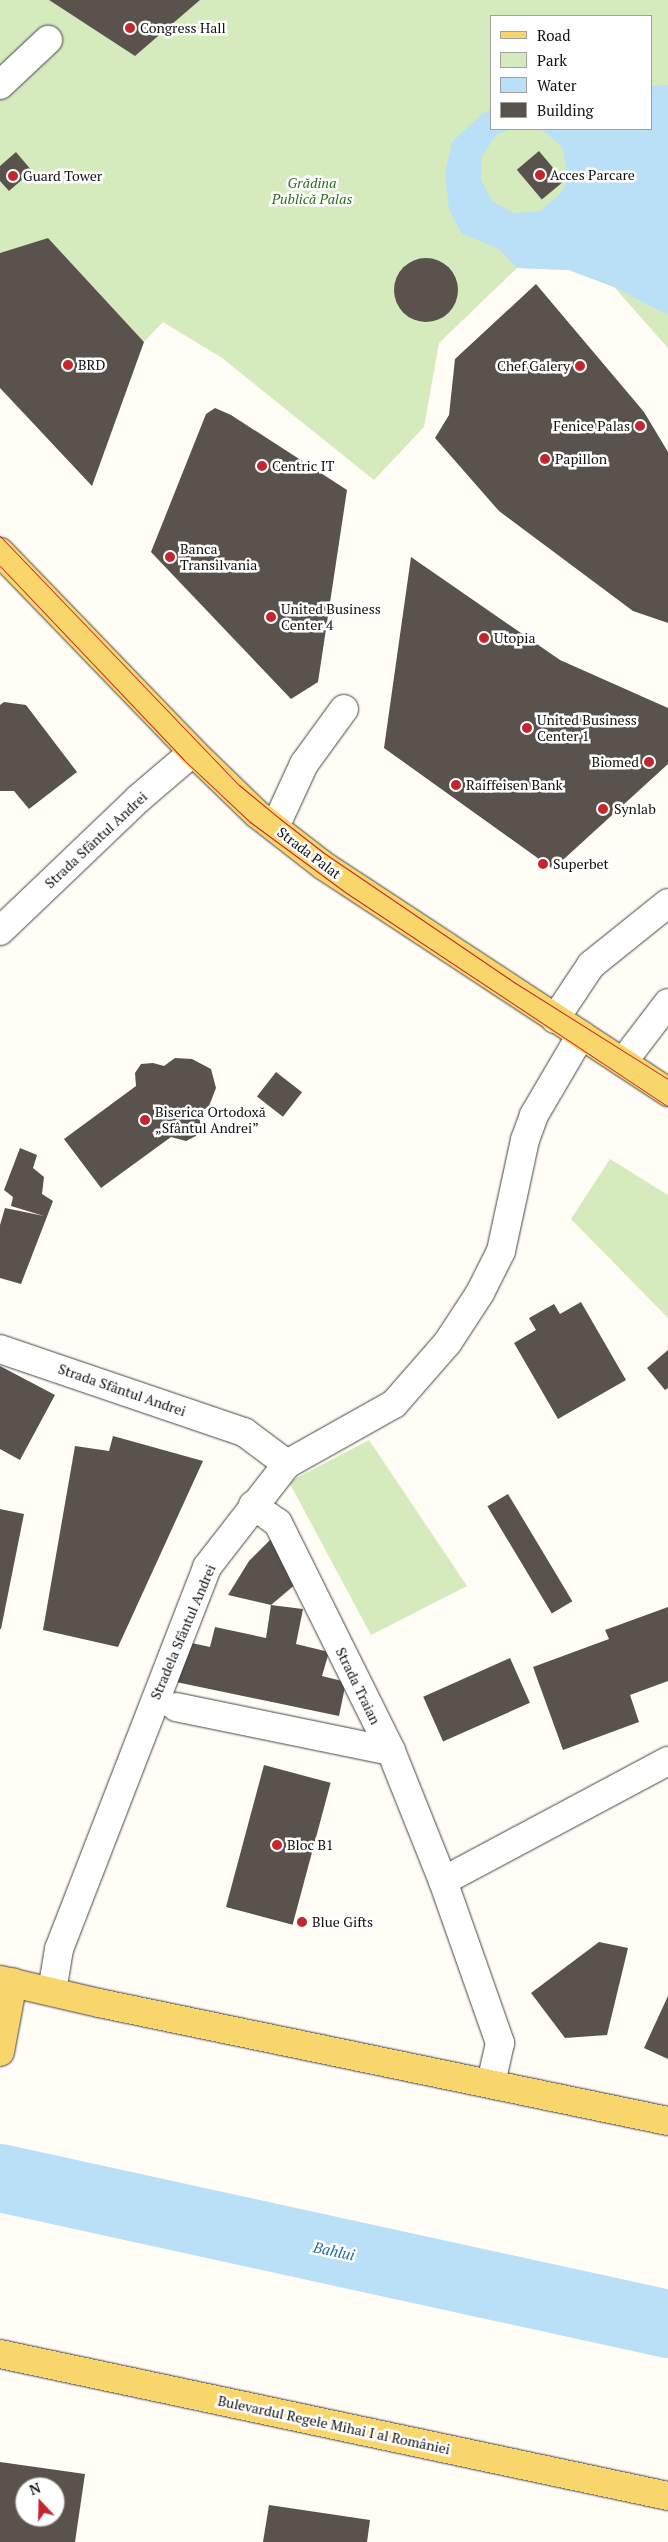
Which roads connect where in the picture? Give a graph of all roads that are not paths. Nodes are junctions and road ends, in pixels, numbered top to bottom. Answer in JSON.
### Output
{"nodes":[{"id":1,"x":48,"y":40,"type":"dead end"},
{"id":2,"x":0,"y":85,"type":"edge"},
{"id":3,"x":0,"y":552,"type":"edge"},
{"id":4,"x":344,"y":709,"type":"dead end"},
{"id":5,"x":193,"y":752,"type":"junction"},
{"id":6,"x":275,"y":827,"type":"junction"},
{"id":7,"x":668,"y":903,"type":"edge"},
{"id":8,"x":0,"y":931,"type":"edge"},
{"id":9,"x":668,"y":1003,"type":"edge"},
{"id":10,"x":555,"y":1019,"type":"junction"},
{"id":11,"x":581,"y":1035,"type":"junction"},
{"id":12,"x":623,"y":1062,"type":"junction"},
{"id":13,"x":668,"y":1092,"type":"edge"},
{"id":14,"x":0,"y":1349,"type":"edge"},
{"id":15,"x":287,"y":1464,"type":"junction"},
{"id":16,"x":252,"y":1506,"type":"junction"},
{"id":17,"x":176,"y":1708,"type":"dead end"},
{"id":18,"x":391,"y":1751,"type":"junction"},
{"id":19,"x":668,"y":1761,"type":"edge"},
{"id":20,"x":442,"y":1881,"type":"junction"},
{"id":21,"x":6,"y":1981,"type":"edge"},
{"id":22,"x":52,"y":1991,"type":"junction"},
{"id":23,"x":1,"y":2050,"type":"edge"},
{"id":24,"x":491,"y":2083,"type":"junction"},
{"id":25,"x":668,"y":2121,"type":"edge"},
{"id":26,"x":0,"y":2354,"type":"edge"},
{"id":27,"x":668,"y":2496,"type":"edge"}],
"edges":[{"from":1,"to":2,"type":"street"},
{"from":3,"to":5,"type":"main road","name":"Strada Palat"},
{"from":4,"to":6,"type":"street"},
{"from":5,"to":6,"type":"main road","name":"Strada Palat"},
{"from":5,"to":8,"type":"street","name":"Strada Sfântul Andrei"},
{"from":6,"to":10,"type":"main road","name":"Strada Palat"},
{"from":7,"to":10,"type":"street"},
{"from":9,"to":12,"type":"street"},
{"from":10,"to":11,"type":"main road","name":"Strada Palat"},
{"from":11,"to":12,"type":"main road","name":"Strada Palat"},
{"from":11,"to":15,"type":"street","name":"Stradela Sfântul Andrei"},
{"from":12,"to":13,"type":"main road","name":"Strada Palat"},
{"from":14,"to":15,"type":"street","name":"Strada Sfântul Andrei"},
{"from":15,"to":16,"type":"street","name":"Stradela Sfântul Andrei"},
{"from":16,"to":18,"type":"street","name":"Strada Traian"},
{"from":16,"to":22,"type":"street","name":"Stradela Sfântul Andrei"},
{"from":17,"to":18,"type":"street"},
{"from":18,"to":20,"type":"street","name":"Strada Traian"},
{"from":19,"to":20,"type":"street"},
{"from":20,"to":24,"type":"street","name":"Strada Traian"},
{"from":21,"to":22,"type":"main road"},
{"from":21,"to":23,"type":"main road"},
{"from":22,"to":24,"type":"main road"},
{"from":24,"to":25,"type":"main road"},
{"from":26,"to":27,"type":"main road","name":"Bulevardul Regele Mihai I al României"}]}
